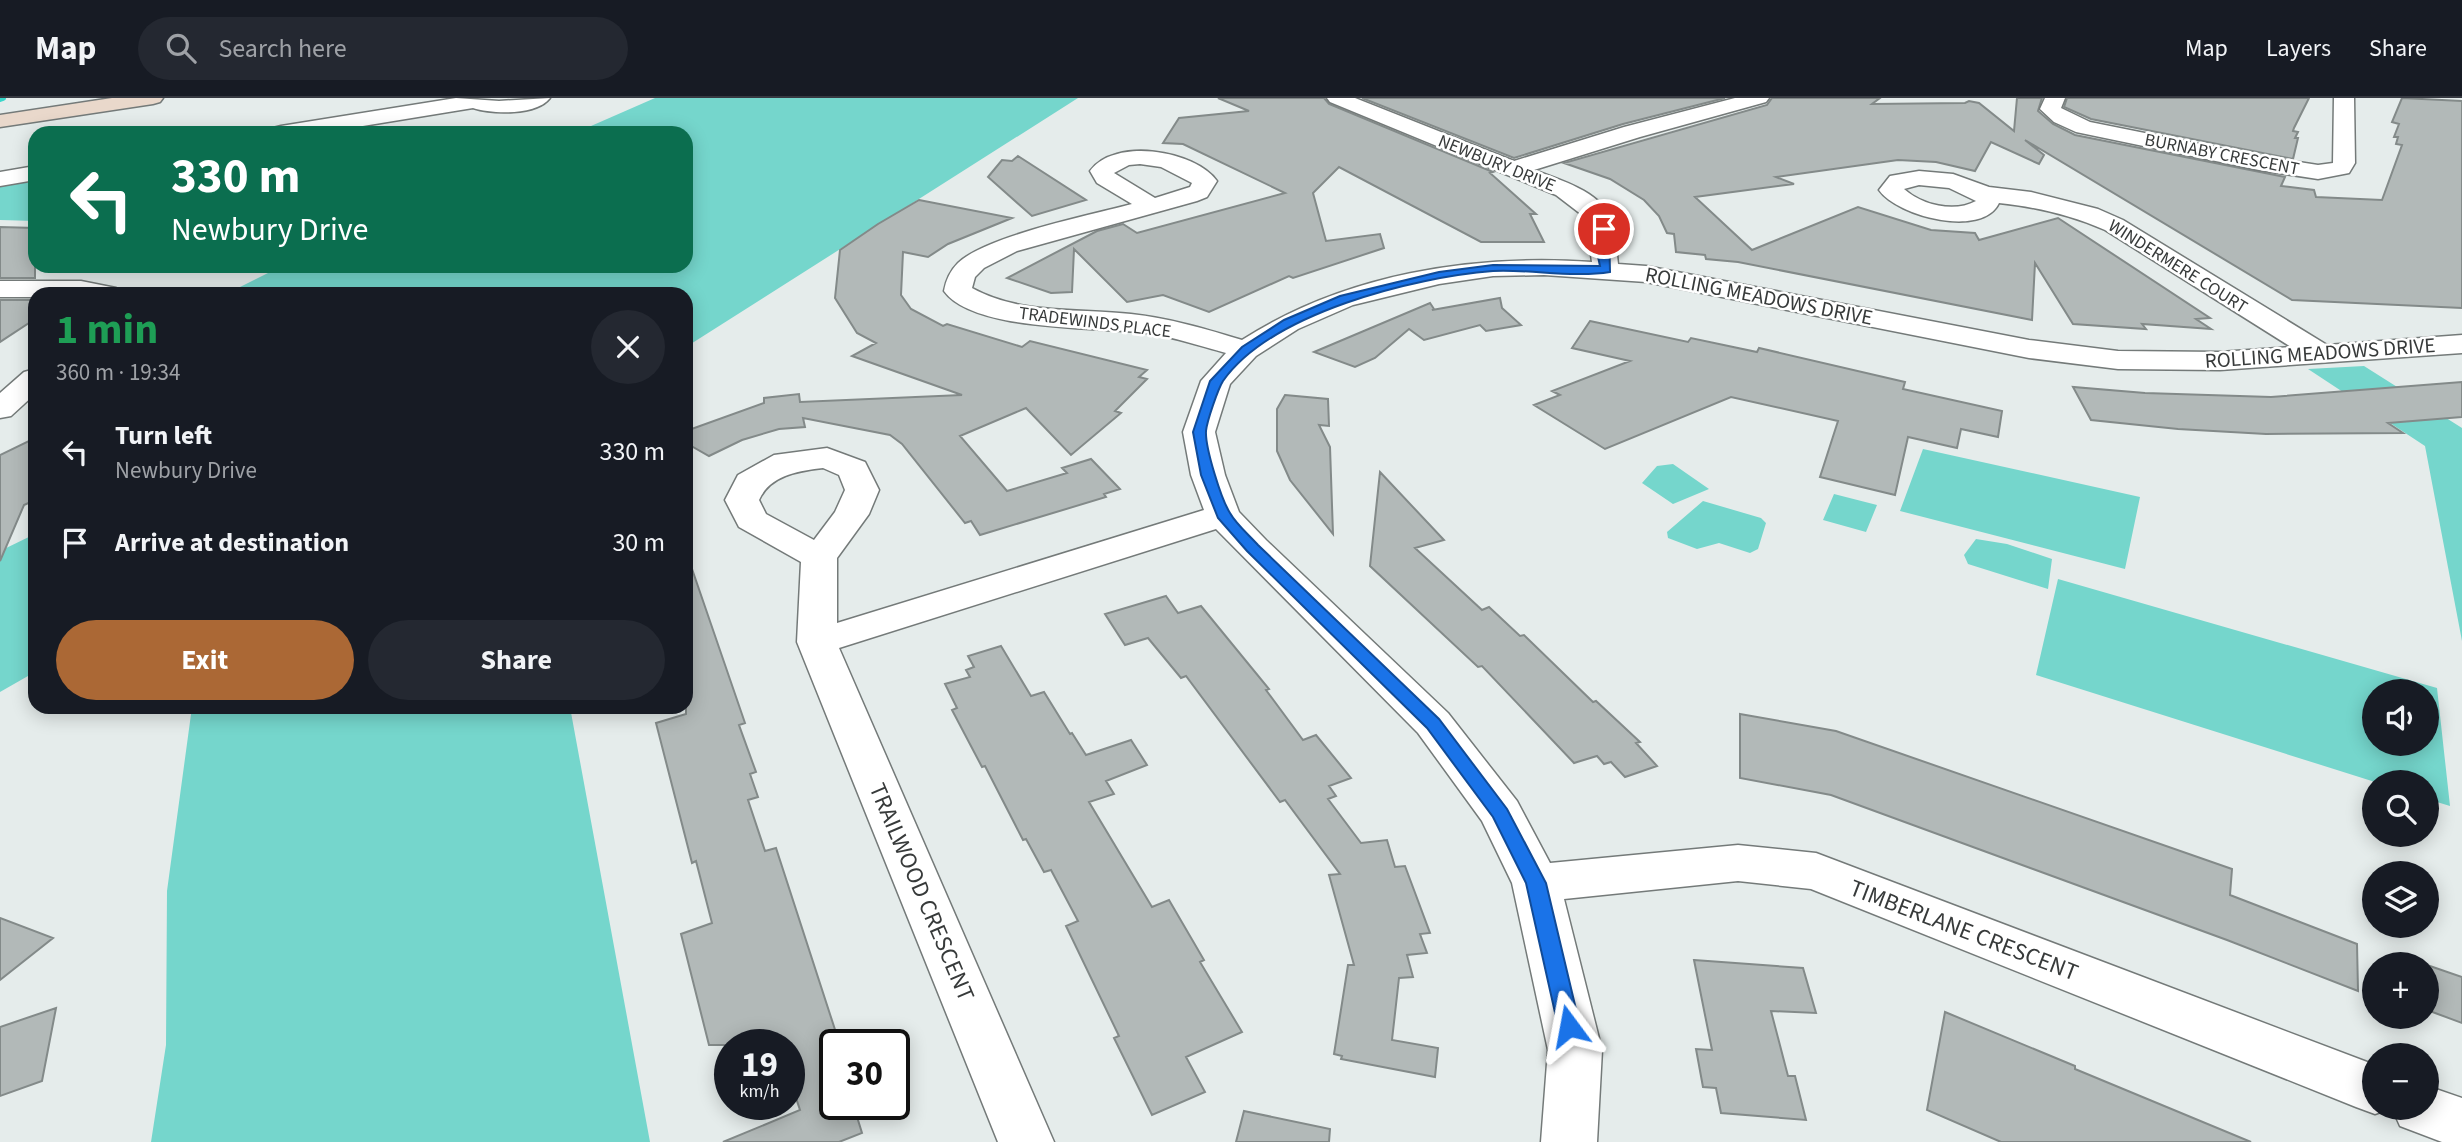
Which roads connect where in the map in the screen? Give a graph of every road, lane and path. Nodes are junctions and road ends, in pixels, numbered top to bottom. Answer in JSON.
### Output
{"nodes":[{"id":1,"x":96,"y":98,"type":"edge"},
{"id":2,"x":153,"y":98,"type":"edge"},
{"id":3,"x":540,"y":98,"type":"edge"},
{"id":4,"x":1759,"y":98,"type":"edge"},
{"id":5,"x":2055,"y":98,"type":"edge"},
{"id":6,"x":2344,"y":98,"type":"edge"},
{"id":7,"x":476,"y":100,"type":"edge"},
{"id":8,"x":1354,"y":100,"type":"edge"},
{"id":9,"x":0,"y":113,"type":"edge"},
{"id":10,"x":0,"y":121,"type":"edge"},
{"id":11,"x":322,"y":126,"type":"edge"},
{"id":12,"x":1513,"y":169,"type":"junction"},
{"id":13,"x":28,"y":174,"type":"edge"},
{"id":14,"x":0,"y":179,"type":"edge"},
{"id":15,"x":1983,"y":194,"type":"dead end"},
{"id":16,"x":1152,"y":206,"type":"dead end"},
{"id":17,"x":1606,"y":269,"type":"junction"},
{"id":18,"x":0,"y":289,"type":"edge"},
{"id":19,"x":28,"y":289,"type":"edge"},
{"id":20,"x":2462,"y":344,"type":"edge"},
{"id":21,"x":1246,"y":350,"type":"junction"},
{"id":22,"x":2322,"y":354,"type":"junction"},
{"id":23,"x":28,"y":384,"type":"edge"},
{"id":24,"x":0,"y":409,"type":"edge"},
{"id":25,"x":1223,"y":515,"type":"junction"},
{"id":26,"x":819,"y":557,"type":"dead end"},
{"id":27,"x":817,"y":642,"type":"junction"},
{"id":28,"x":1536,"y":883,"type":"junction"},
{"id":29,"x":2362,"y":1085,"type":"edge"},
{"id":30,"x":2439,"y":1115,"type":"edge"},
{"id":31,"x":2462,"y":1124,"type":"edge"},
{"id":32,"x":1026,"y":1142,"type":"edge"},
{"id":33,"x":1569,"y":1142,"type":"edge"}],
"edges":[{"from":1,"to":9,"type":"main road"},
{"from":2,"to":10,"type":"main road"},
{"from":3,"to":7,"type":"street"},
{"from":4,"to":12,"type":"street"},
{"from":5,"to":6,"type":"street","name":"BURNABY CRESCENT"},
{"from":7,"to":11,"type":"street"},
{"from":8,"to":12,"type":"street","name":"NEWBURY DRIVE"},
{"from":12,"to":17,"type":"street","name":"NEWBURY DRIVE"},
{"from":13,"to":14,"type":"street"},
{"from":15,"to":22,"type":"street","name":"WINDERMERE COURT"},
{"from":16,"to":21,"type":"street","name":"TRADEWINDS PLACE"},
{"from":17,"to":21,"type":"street","name":"ROLLING MEADOWS DRIVE"},
{"from":17,"to":22,"type":"street","name":"ROLLING MEADOWS DRIVE"},
{"from":18,"to":19,"type":"street"},
{"from":20,"to":22,"type":"street","name":"ROLLING MEADOWS DRIVE"},
{"from":21,"to":25,"type":"street","name":"ROLLING MEADOWS DRIVE"},
{"from":23,"to":24,"type":"street"},
{"from":25,"to":27,"type":"street"},
{"from":25,"to":28,"type":"street","name":"ROLLING MEADOWS DRIVE"},
{"from":26,"to":27,"type":"street","name":"TRAILWOOD CRESCENT"},
{"from":27,"to":32,"type":"street","name":"TRAILWOOD CRESCENT"},
{"from":28,"to":29,"type":"street","name":"TIMBERLANE CRESCENT"},
{"from":28,"to":33,"type":"street","name":"ROLLING MEADOWS DRIVE"},
{"from":30,"to":31,"type":"street"}]}
